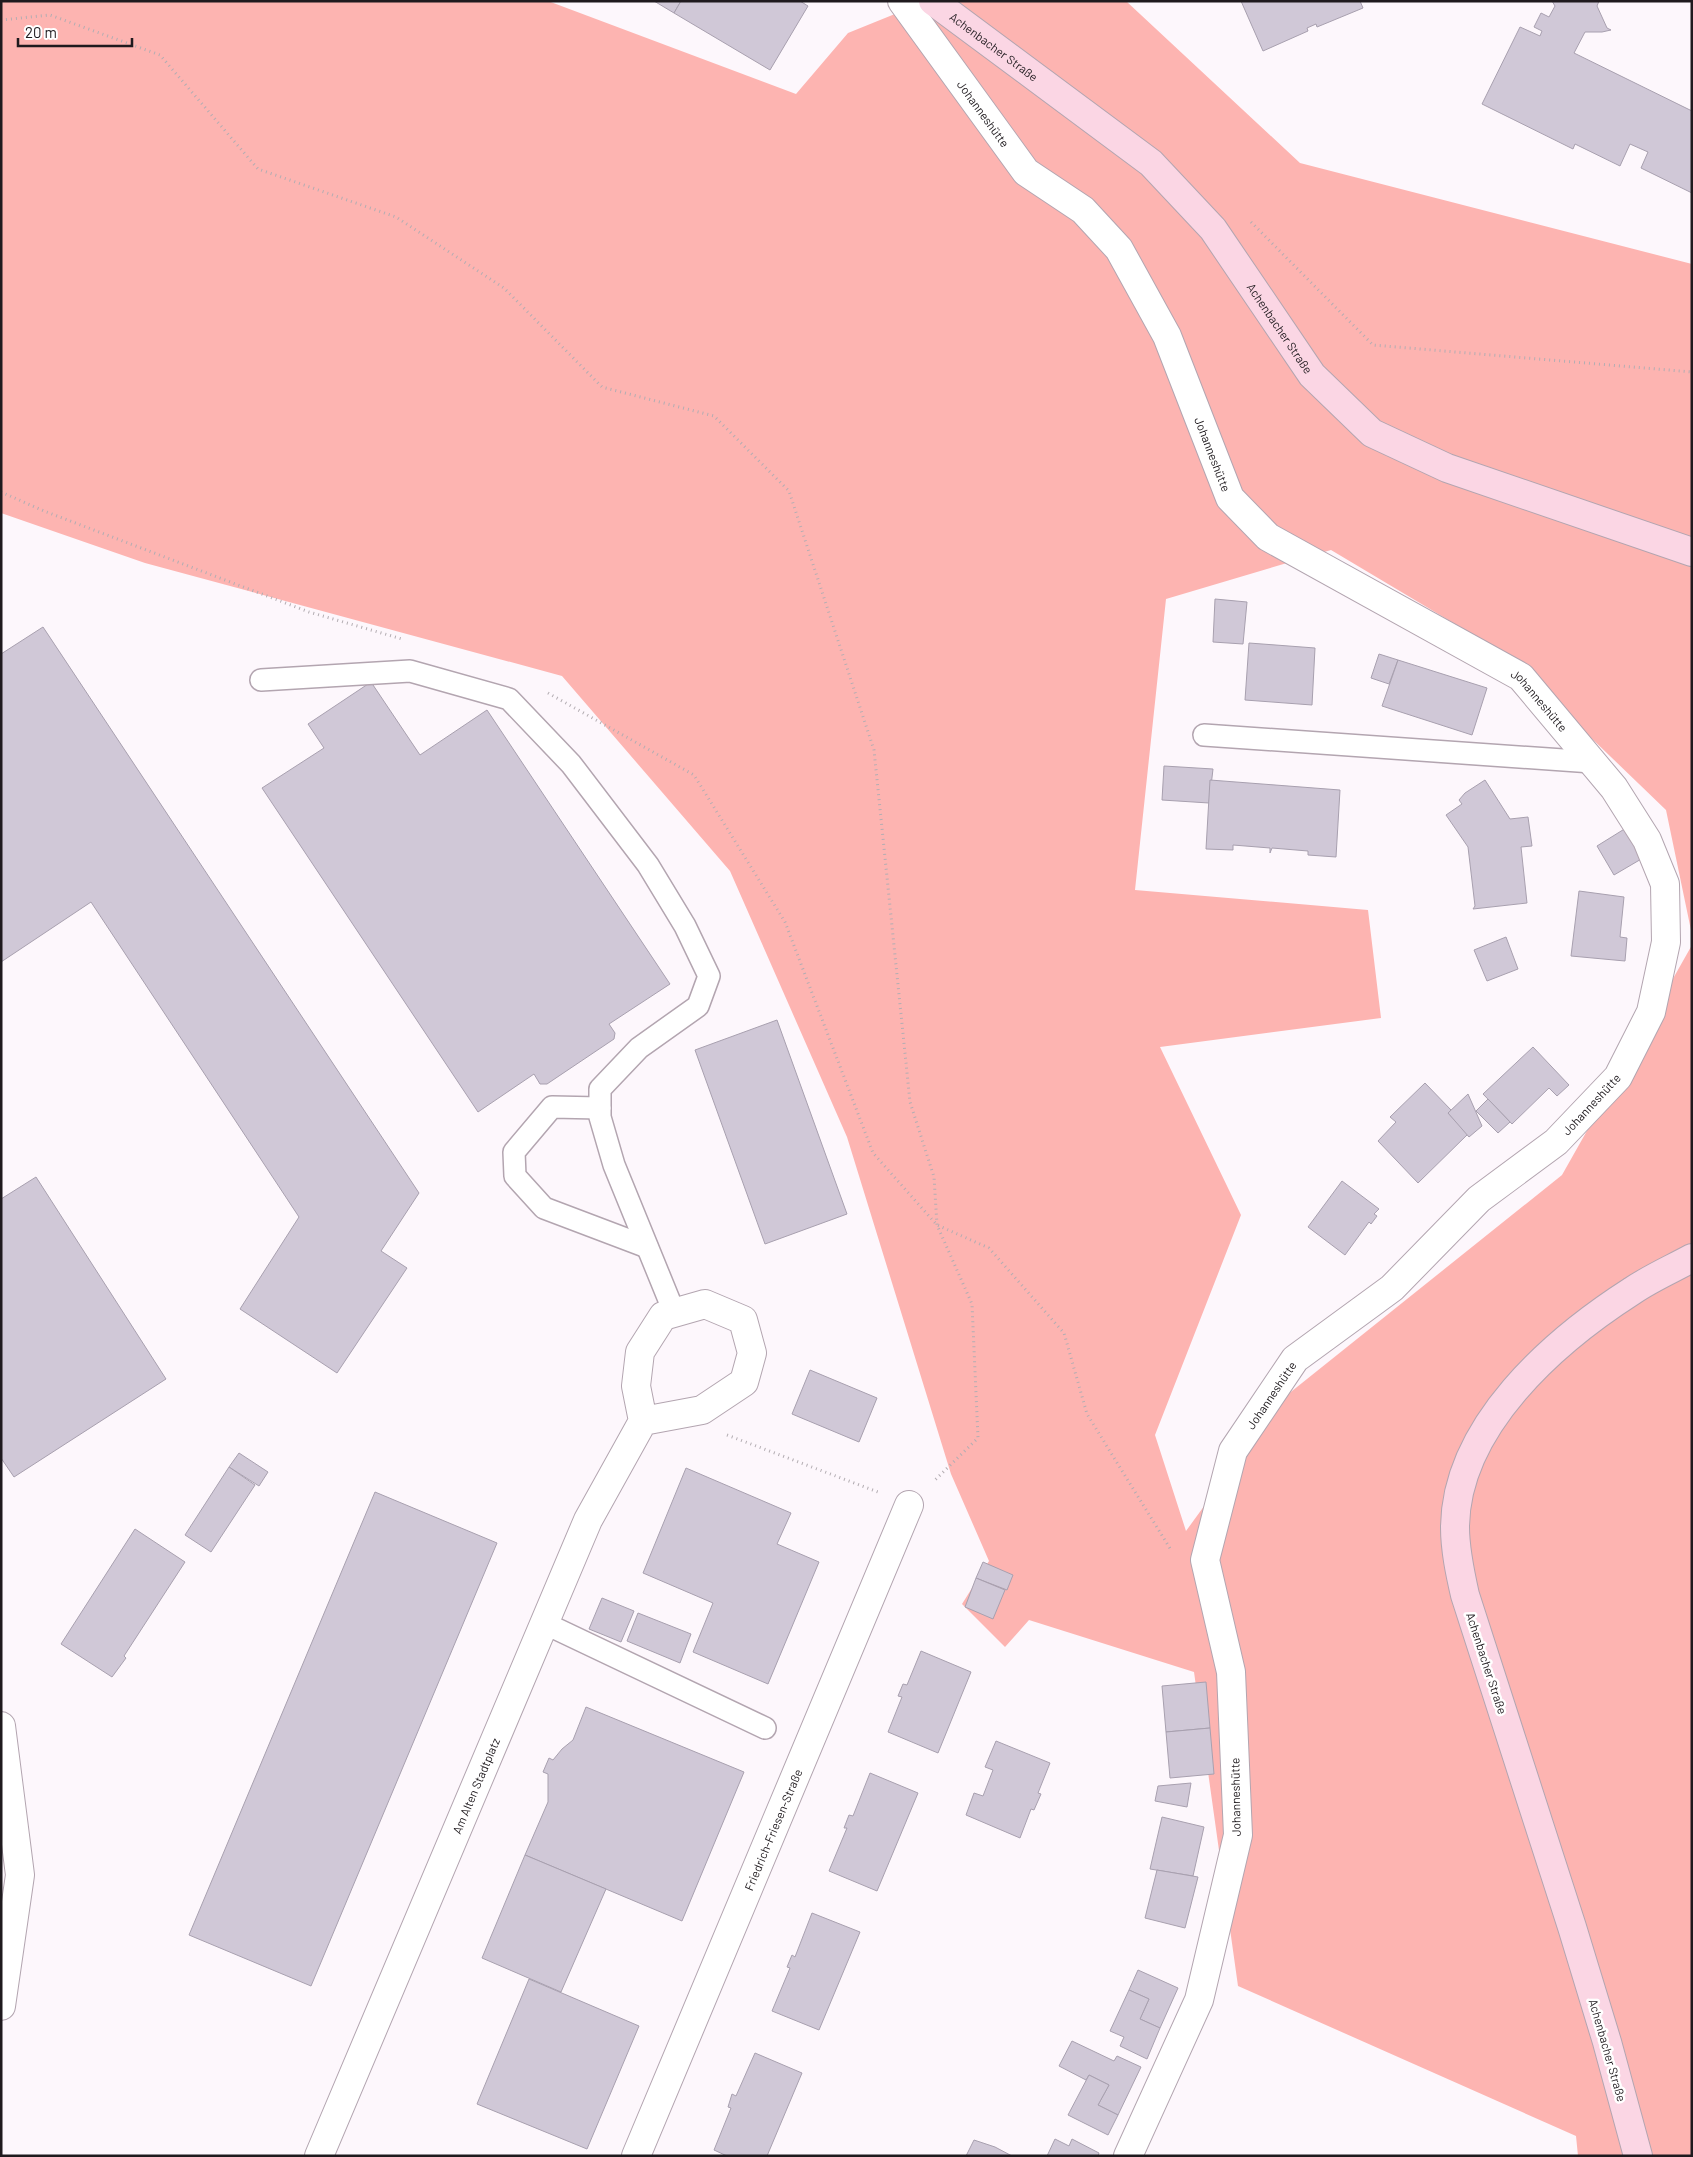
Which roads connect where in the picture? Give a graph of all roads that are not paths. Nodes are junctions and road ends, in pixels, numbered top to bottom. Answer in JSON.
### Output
{"nodes":[{"id":1,"x":902,"y":1,"type":"edge"},
{"id":2,"x":933,"y":1,"type":"edge"},
{"id":3,"x":1692,"y":552,"type":"edge"},
{"id":4,"x":261,"y":680,"type":"dead end"},
{"id":5,"x":1204,"y":735,"type":"dead end"},
{"id":6,"x":1592,"y":762,"type":"junction"},
{"id":7,"x":600,"y":1108,"type":"junction"},
{"id":8,"x":648,"y":1247,"type":"junction"},
{"id":9,"x":1692,"y":1258,"type":"edge"},
{"id":10,"x":674,"y":1312,"type":"junction"},
{"id":11,"x":643,"y":1421,"type":"junction"},
{"id":12,"x":909,"y":1505,"type":"road end"},
{"id":13,"x":544,"y":1623,"type":"junction"},
{"id":14,"x":1,"y":1726,"type":"edge"},
{"id":15,"x":765,"y":1728,"type":"dead end"},
{"id":16,"x":1,"y":2006,"type":"edge"},
{"id":17,"x":319,"y":2156,"type":"edge"},
{"id":18,"x":636,"y":2156,"type":"edge"},
{"id":19,"x":1128,"y":2156,"type":"edge"},
{"id":20,"x":1638,"y":2156,"type":"edge"}],
"edges":[{"from":1,"to":6,"type":"street","name":"Johanneshütte"},
{"from":2,"to":3,"type":"main road","name":"Achenbacher Straße"},
{"from":4,"to":7,"type":"lane"},
{"from":5,"to":6,"type":"lane"},
{"from":6,"to":19,"type":"street","name":"Johanneshütte"},
{"from":7,"to":8,"type":"lane"},
{"from":7,"to":8,"type":"lane"},
{"from":8,"to":10,"type":"lane"},
{"from":9,"to":20,"type":"main road","name":"Achenbacher Straße"},
{"from":10,"to":11,"type":"street"},
{"from":10,"to":11,"type":"street"},
{"from":11,"to":13,"type":"street","name":"Am Alten Stadtplatz"},
{"from":12,"to":18,"type":"street","name":"Friedrich-Friesen-Straße"},
{"from":13,"to":15,"type":"lane"},
{"from":13,"to":17,"type":"street","name":"Am Alten Stadtplatz"},
{"from":14,"to":16,"type":"street"}]}
